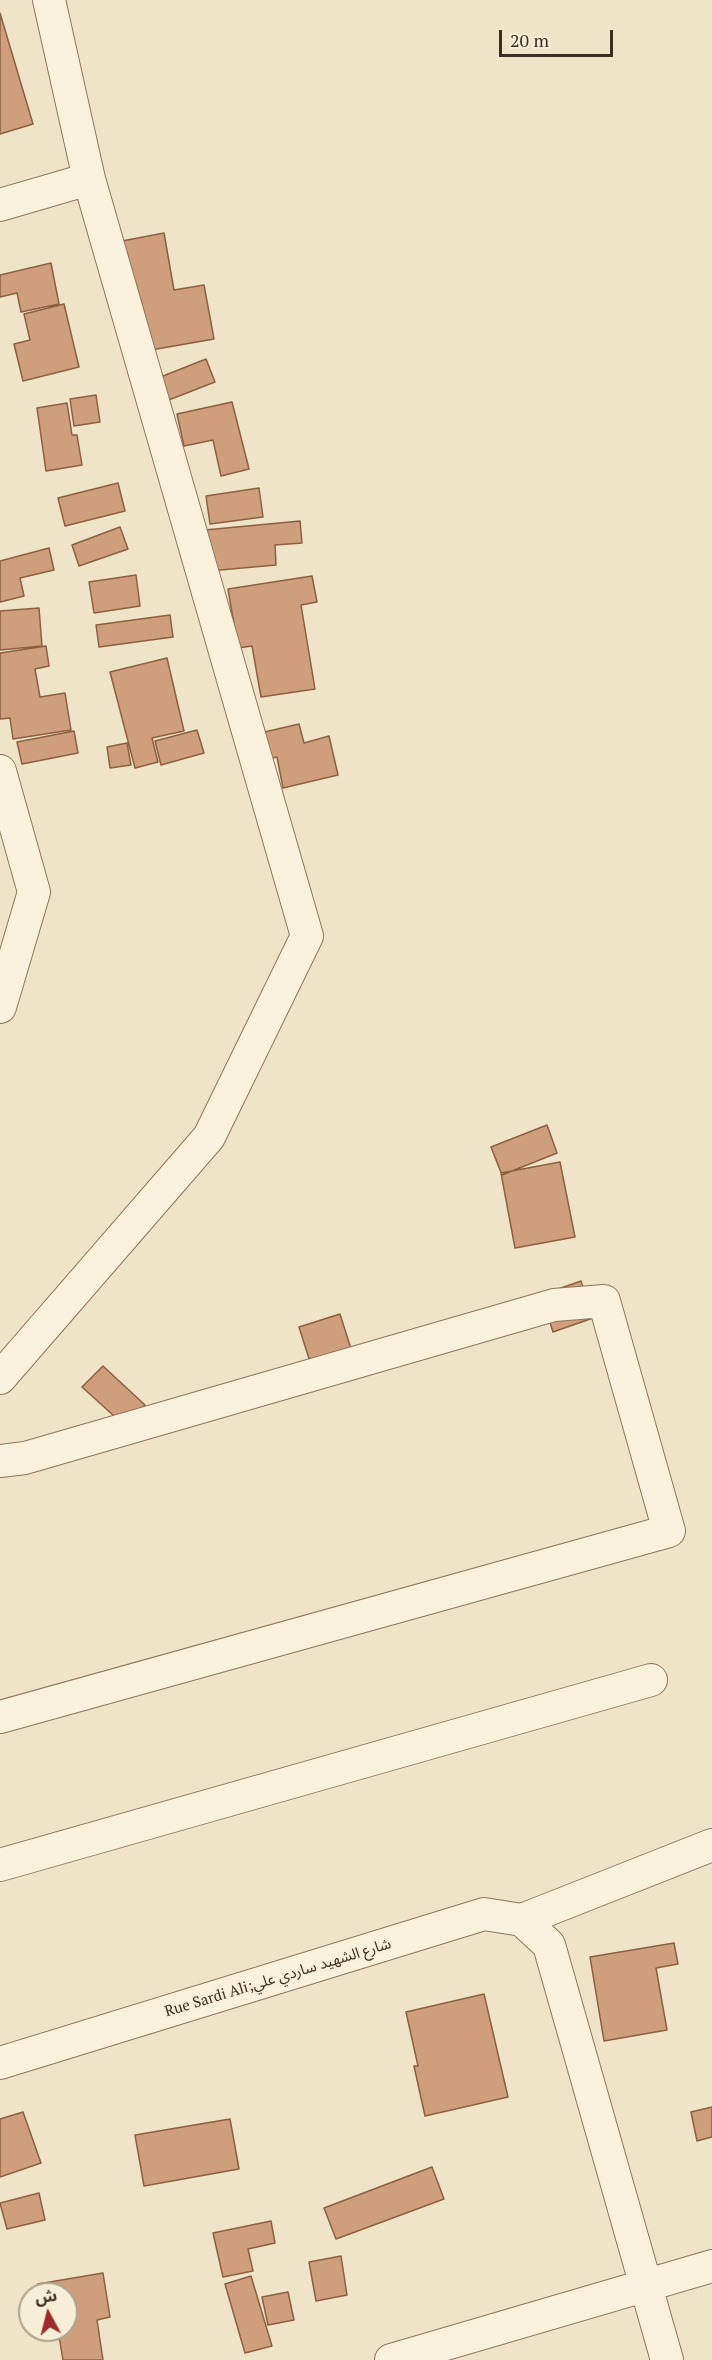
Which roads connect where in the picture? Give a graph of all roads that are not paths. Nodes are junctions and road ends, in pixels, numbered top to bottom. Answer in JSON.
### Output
{"nodes":[{"id":1,"x":49,"y":0,"type":"edge"},
{"id":2,"x":89,"y":179,"type":"junction"},
{"id":3,"x":0,"y":205,"type":"edge"},
{"id":4,"x":0,"y":771,"type":"edge"},
{"id":5,"x":0,"y":1007,"type":"edge"},
{"id":6,"x":0,"y":1378,"type":"edge"},
{"id":7,"x":0,"y":1461,"type":"edge"},
{"id":8,"x":651,"y":1680,"type":"dead end"},
{"id":9,"x":0,"y":1717,"type":"edge"},
{"id":10,"x":712,"y":1845,"type":"edge"},
{"id":11,"x":0,"y":1865,"type":"edge"},
{"id":12,"x":522,"y":1920,"type":"junction"},
{"id":13,"x":0,"y":2063,"type":"edge"},
{"id":14,"x":712,"y":2266,"type":"edge"},
{"id":15,"x":646,"y":2285,"type":"junction"},
{"id":16,"x":391,"y":2360,"type":"edge"},
{"id":17,"x":667,"y":2360,"type":"edge"}],
"edges":[{"from":1,"to":2,"type":"street"},
{"from":2,"to":3,"type":"street"},
{"from":2,"to":6,"type":"street"},
{"from":4,"to":5,"type":"street"},
{"from":7,"to":9,"type":"street"},
{"from":8,"to":11,"type":"street"},
{"from":10,"to":12,"type":"street"},
{"from":12,"to":13,"type":"street","name":"Rue Sardi Ali;شارع الشهيد ساردي علي"},
{"from":12,"to":15,"type":"street"},
{"from":14,"to":15,"type":"street"},
{"from":15,"to":16,"type":"street"},
{"from":15,"to":17,"type":"street"}]}
